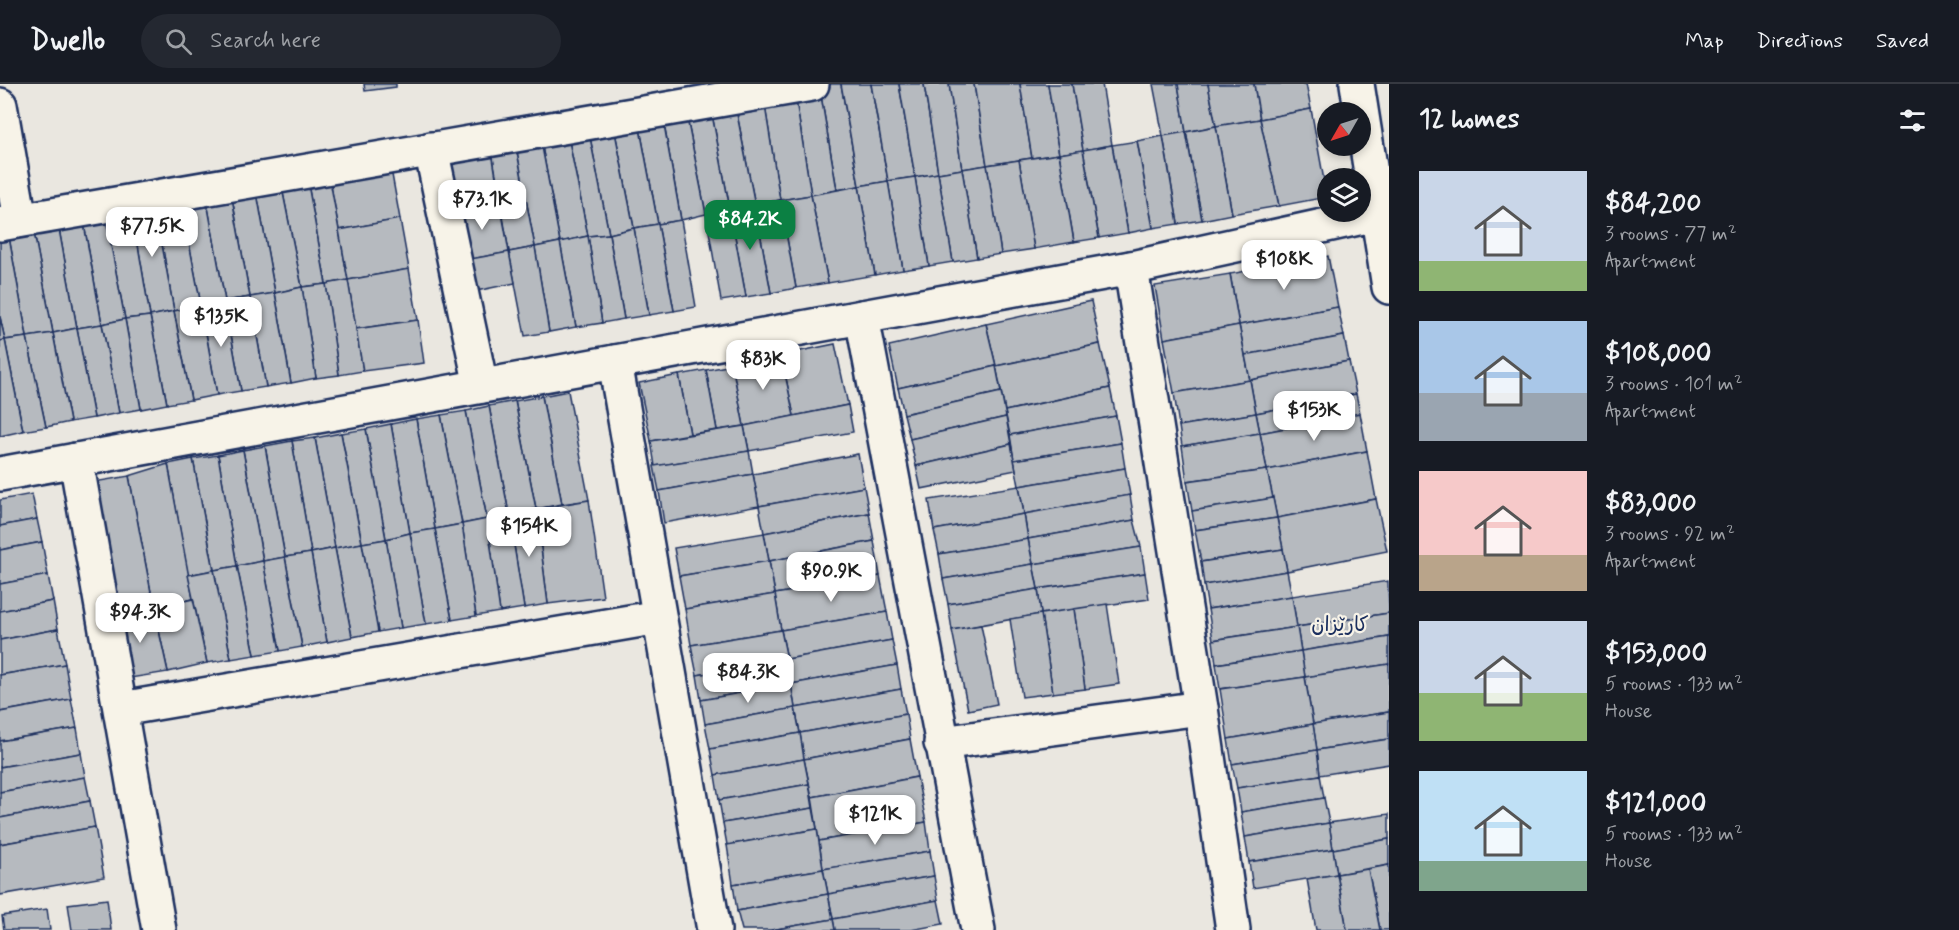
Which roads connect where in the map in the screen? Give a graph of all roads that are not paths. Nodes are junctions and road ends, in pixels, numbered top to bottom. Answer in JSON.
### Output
{"nodes":[{"id":1,"x":812,"y":84,"type":"edge"},
{"id":2,"x":1357,"y":84,"type":"edge"},
{"id":3,"x":774,"y":87,"type":"edge"},
{"id":4,"x":0,"y":105,"type":"edge"},
{"id":5,"x":430,"y":149,"type":"junction"},
{"id":6,"x":1377,"y":214,"type":"junction"},
{"id":7,"x":10,"y":222,"type":"edge"},
{"id":8,"x":1131,"y":268,"type":"junction"},
{"id":9,"x":1389,"y":288,"type":"edge"},
{"id":10,"x":862,"y":317,"type":"junction"},
{"id":11,"x":615,"y":362,"type":"junction"},
{"id":12,"x":481,"y":386,"type":"junction"},
{"id":13,"x":76,"y":460,"type":"junction"},
{"id":14,"x":0,"y":474,"type":"edge"},
{"id":15,"x":659,"y":617,"type":"junction"},
{"id":16,"x":1201,"y":708,"type":"junction"},
{"id":17,"x":121,"y":709,"type":"junction"},
{"id":18,"x":941,"y":743,"type":"junction"},
{"id":19,"x":159,"y":930,"type":"edge"},
{"id":20,"x":714,"y":930,"type":"edge"},
{"id":21,"x":978,"y":930,"type":"edge"},
{"id":22,"x":1233,"y":930,"type":"edge"}],
"edges":[{"from":1,"to":3,"type":"street"},
{"from":2,"to":6,"type":"street"},
{"from":3,"to":5,"type":"street"},
{"from":4,"to":7,"type":"street"},
{"from":5,"to":7,"type":"street"},
{"from":5,"to":12,"type":"street"},
{"from":6,"to":8,"type":"street"},
{"from":6,"to":9,"type":"street"},
{"from":8,"to":10,"type":"street"},
{"from":8,"to":16,"type":"street"},
{"from":10,"to":11,"type":"street"},
{"from":10,"to":18,"type":"street"},
{"from":11,"to":12,"type":"street"},
{"from":11,"to":15,"type":"street"},
{"from":12,"to":13,"type":"street"},
{"from":13,"to":14,"type":"street"},
{"from":13,"to":17,"type":"street"},
{"from":15,"to":17,"type":"street"},
{"from":15,"to":20,"type":"street"},
{"from":16,"to":18,"type":"street"},
{"from":16,"to":22,"type":"street"},
{"from":17,"to":19,"type":"street"},
{"from":18,"to":21,"type":"street"}]}
